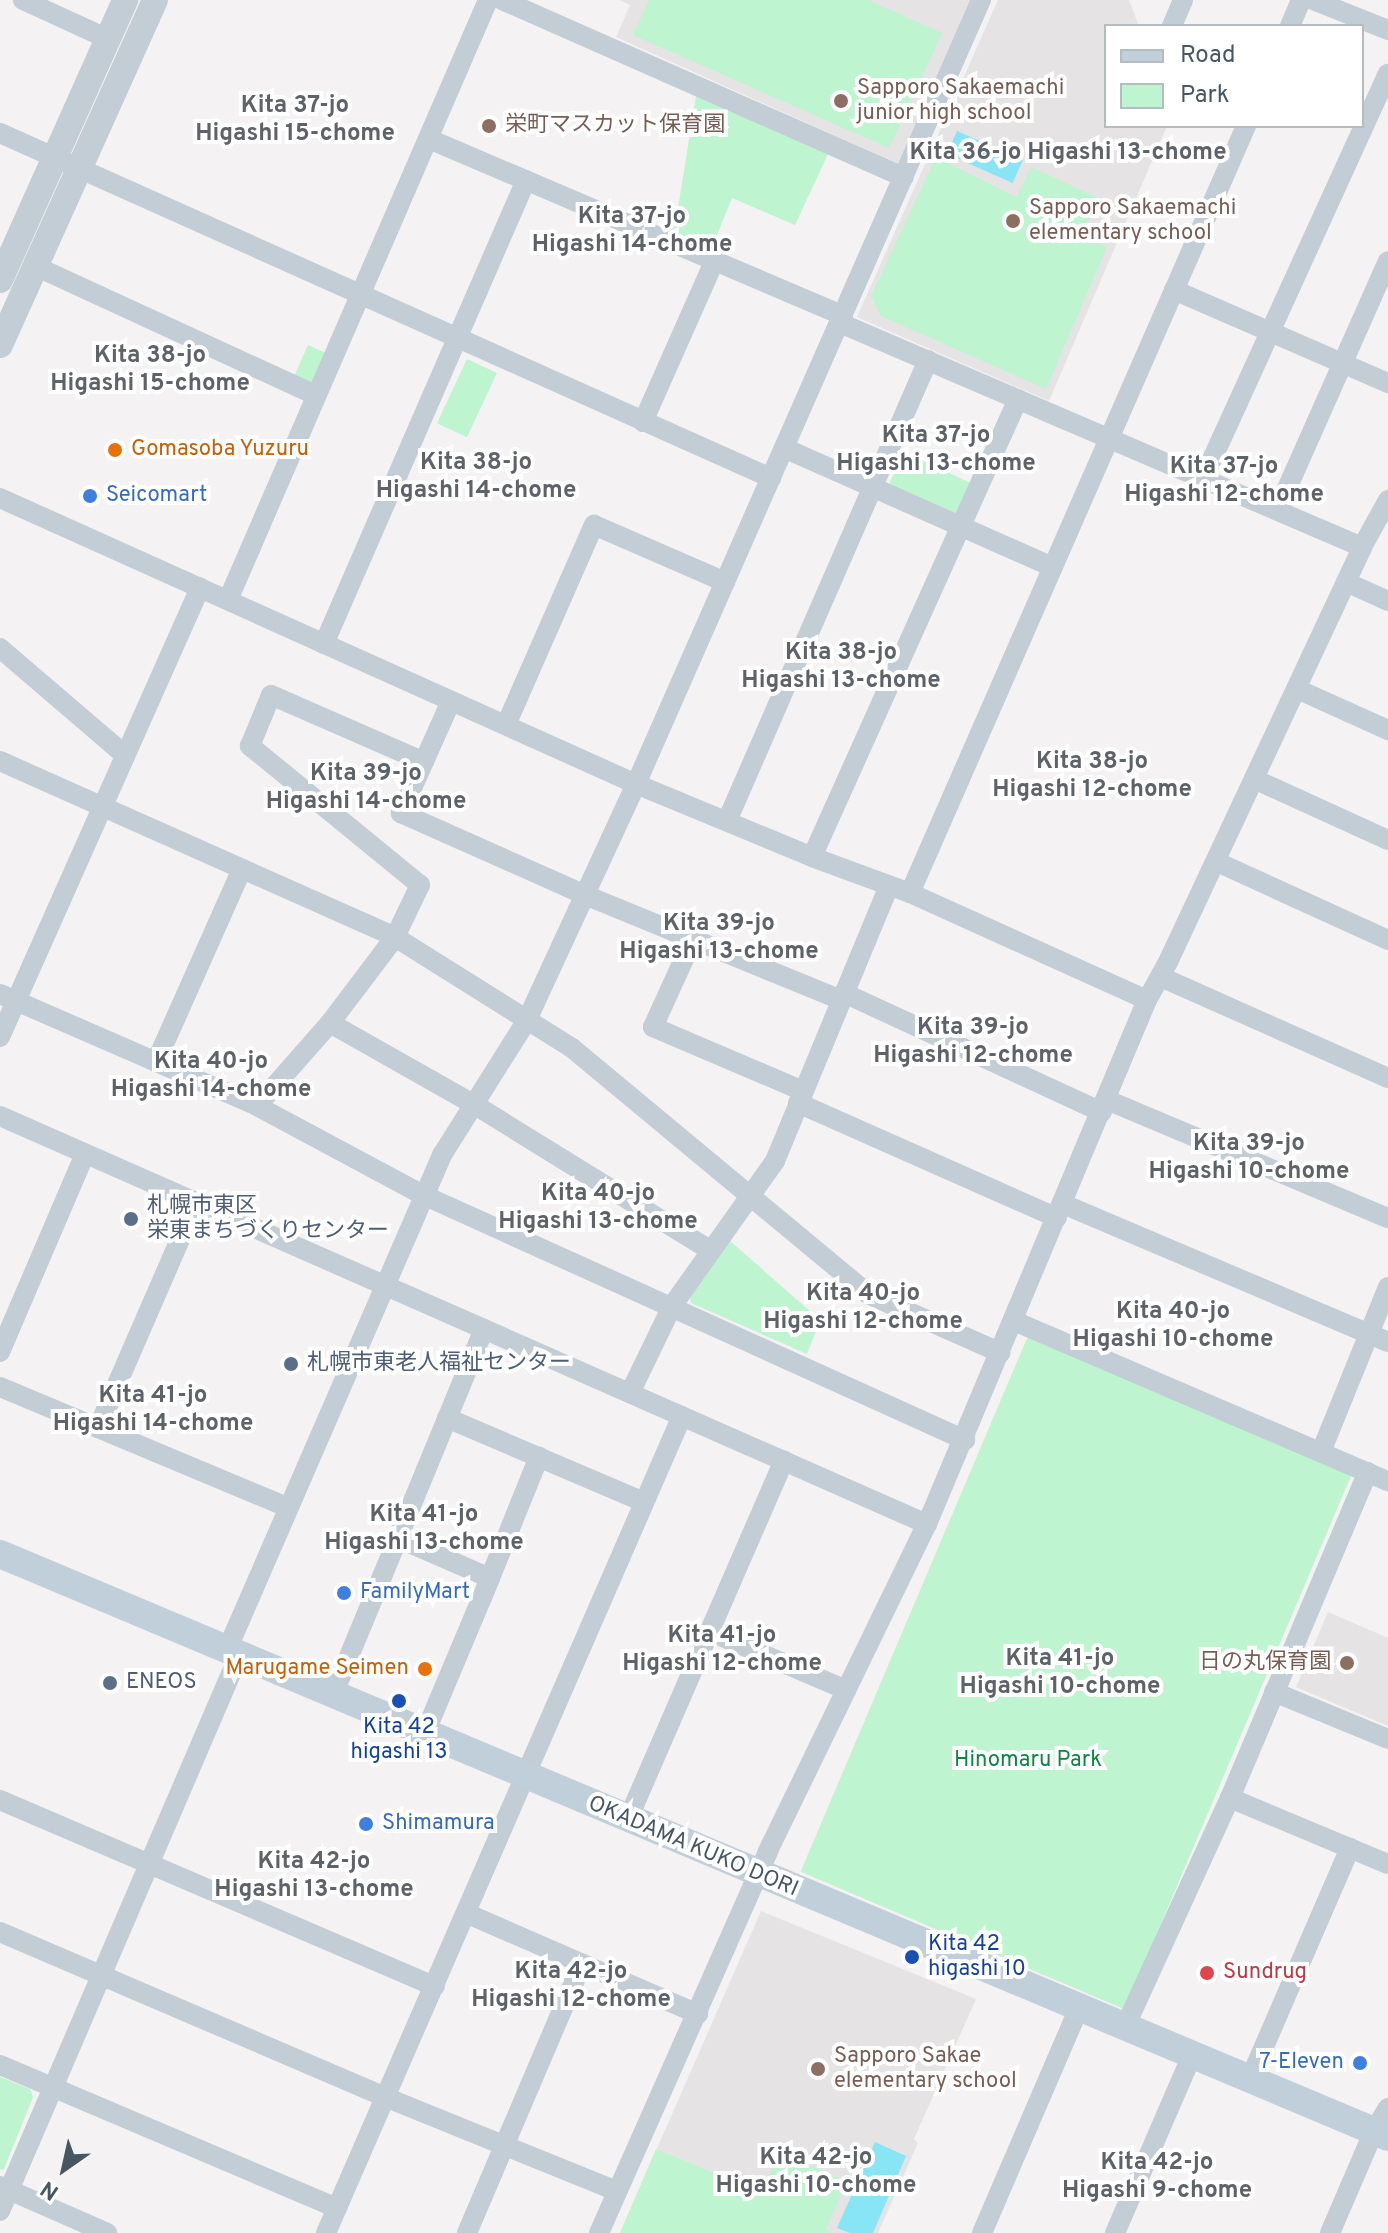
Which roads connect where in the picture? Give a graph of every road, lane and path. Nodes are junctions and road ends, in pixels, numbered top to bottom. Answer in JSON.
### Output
{"nodes":[{"id":1,"x":23,"y":0,"type":"edge"},
{"id":2,"x":125,"y":0,"type":"edge"},
{"id":3,"x":155,"y":0,"type":"edge"},
{"id":4,"x":488,"y":0,"type":"edge"},
{"id":5,"x":502,"y":0,"type":"edge"},
{"id":6,"x":981,"y":0,"type":"edge"},
{"id":7,"x":1183,"y":0,"type":"edge"},
{"id":8,"x":1301,"y":0,"type":"edge"},
{"id":9,"x":1313,"y":0,"type":"edge"},
{"id":10,"x":1173,"y":24,"type":"edge"},
{"id":11,"x":1291,"y":24,"type":"edge"},
{"id":12,"x":1388,"y":30,"type":"edge"},
{"id":13,"x":108,"y":39,"type":"junction"},
{"id":14,"x":1388,"y":74,"type":"edge"},
{"id":15,"x":1245,"y":128,"type":"edge"},
{"id":16,"x":1364,"y":128,"type":"edge"},
{"id":17,"x":1364,"y":128,"type":"edge"},
{"id":18,"x":0,"y":133,"type":"edge"},
{"id":19,"x":429,"y":139,"type":"junction"},
{"id":20,"x":68,"y":163,"type":"junction"},
{"id":21,"x":904,"y":177,"type":"junction"},
{"id":22,"x":526,"y":180,"type":"junction"},
{"id":23,"x":15,"y":257,"type":"edge"},
{"id":24,"x":1388,"y":261,"type":"edge"},
{"id":25,"x":714,"y":262,"type":"junction"},
{"id":26,"x":0,"y":280,"type":"edge"},
{"id":27,"x":1174,"y":290,"type":"junction"},
{"id":28,"x":360,"y":294,"type":"junction"},
{"id":29,"x":841,"y":319,"type":"junction"},
{"id":30,"x":1272,"y":333,"type":"junction"},
{"id":31,"x":457,"y":337,"type":"junction"},
{"id":32,"x":0,"y":345,"type":"edge"},
{"id":33,"x":928,"y":360,"type":"junction"},
{"id":34,"x":1343,"y":363,"type":"junction"},
{"id":35,"x":1388,"y":383,"type":"edge"},
{"id":36,"x":316,"y":395,"type":"junction"},
{"id":37,"x":1018,"y":399,"type":"junction"},
{"id":38,"x":643,"y":422,"type":"junction"},
{"id":39,"x":1110,"y":438,"type":"junction"},
{"id":40,"x":784,"y":448,"type":"junction"},
{"id":41,"x":1204,"y":477,"type":"junction"},
{"id":42,"x":771,"y":478,"type":"junction"},
{"id":43,"x":873,"y":489,"type":"junction"},
{"id":44,"x":0,"y":498,"type":"edge"},
{"id":45,"x":1388,"y":500,"type":"edge"},
{"id":46,"x":1278,"y":509,"type":"junction"},
{"id":47,"x":961,"y":526,"type":"junction"},
{"id":48,"x":1362,"y":547,"type":"junction"},
{"id":49,"x":1053,"y":567,"type":"junction"},
{"id":50,"x":725,"y":582,"type":"junction"},
{"id":51,"x":1346,"y":582,"type":"junction"},
{"id":52,"x":200,"y":587,"type":"junction"},
{"id":53,"x":228,"y":600,"type":"junction"},
{"id":54,"x":1388,"y":601,"type":"edge"},
{"id":55,"x":324,"y":644,"type":"junction"},
{"id":56,"x":0,"y":648,"type":"edge"},
{"id":57,"x":1297,"y":689,"type":"junction"},
{"id":58,"x":451,"y":701,"type":"junction"},
{"id":59,"x":506,"y":725,"type":"junction"},
{"id":60,"x":1388,"y":730,"type":"edge"},
{"id":61,"x":125,"y":755,"type":"junction"},
{"id":62,"x":0,"y":761,"type":"edge"},
{"id":63,"x":424,"y":762,"type":"junction"},
{"id":64,"x":1254,"y":779,"type":"junction"},
{"id":65,"x":636,"y":784,"type":"junction"},
{"id":66,"x":102,"y":807,"type":"junction"},
{"id":67,"x":727,"y":821,"type":"junction"},
{"id":68,"x":1388,"y":840,"type":"edge"},
{"id":69,"x":812,"y":857,"type":"junction"},
{"id":70,"x":1217,"y":862,"type":"junction"},
{"id":71,"x":242,"y":869,"type":"junction"},
{"id":72,"x":889,"y":886,"type":"junction"},
{"id":73,"x":910,"y":893,"type":"junction"},
{"id":74,"x":585,"y":895,"type":"junction"},
{"id":75,"x":395,"y":937,"type":"junction"},
{"id":76,"x":694,"y":937,"type":"junction"},
{"id":77,"x":1388,"y":940,"type":"edge"},
{"id":78,"x":1161,"y":977,"type":"junction"},
{"id":79,"x":843,"y":996,"type":"junction"},
{"id":80,"x":8,"y":997,"type":"edge"},
{"id":81,"x":1147,"y":1000,"type":"junction"},
{"id":82,"x":527,"y":1020,"type":"junction"},
{"id":83,"x":330,"y":1023,"type":"junction"},
{"id":84,"x":0,"y":1037,"type":"edge"},
{"id":85,"x":156,"y":1062,"type":"junction"},
{"id":86,"x":1388,"y":1078,"type":"edge"},
{"id":87,"x":801,"y":1097,"type":"junction"},
{"id":88,"x":475,"y":1105,"type":"junction"},
{"id":89,"x":257,"y":1106,"type":"junction"},
{"id":90,"x":1105,"y":1106,"type":"junction"},
{"id":91,"x":0,"y":1116,"type":"edge"},
{"id":92,"x":85,"y":1154,"type":"junction"},
{"id":93,"x":423,"y":1195,"type":"junction"},
{"id":94,"x":751,"y":1195,"type":"junction"},
{"id":95,"x":196,"y":1203,"type":"junction"},
{"id":96,"x":1060,"y":1211,"type":"junction"},
{"id":97,"x":1388,"y":1218,"type":"edge"},
{"id":98,"x":710,"y":1250,"type":"junction"},
{"id":99,"x":384,"y":1285,"type":"junction"},
{"id":100,"x":1388,"y":1287,"type":"edge"},
{"id":101,"x":672,"y":1306,"type":"junction"},
{"id":102,"x":1014,"y":1321,"type":"junction"},
{"id":103,"x":484,"y":1329,"type":"junction"},
{"id":104,"x":1367,"y":1333,"type":"junction"},
{"id":105,"x":1388,"y":1342,"type":"edge"},
{"id":106,"x":0,"y":1352,"type":"edge"},
{"id":107,"x":1001,"y":1353,"type":"junction"},
{"id":108,"x":0,"y":1387,"type":"edge"},
{"id":109,"x":630,"y":1393,"type":"junction"},
{"id":110,"x":682,"y":1416,"type":"junction"},
{"id":111,"x":447,"y":1418,"type":"junction"},
{"id":112,"x":98,"y":1428,"type":"junction"},
{"id":113,"x":965,"y":1440,"type":"junction"},
{"id":114,"x":1321,"y":1452,"type":"junction"},
{"id":115,"x":539,"y":1457,"type":"junction"},
{"id":116,"x":784,"y":1461,"type":"junction"},
{"id":117,"x":1368,"y":1472,"type":"junction"},
{"id":118,"x":1388,"y":1481,"type":"edge"},
{"id":119,"x":644,"y":1502,"type":"junction"},
{"id":120,"x":287,"y":1507,"type":"junction"},
{"id":121,"x":927,"y":1524,"type":"junction"},
{"id":122,"x":398,"y":1538,"type":"junction"},
{"id":123,"x":0,"y":1554,"type":"edge"},
{"id":124,"x":490,"y":1578,"type":"junction"},
{"id":125,"x":711,"y":1632,"type":"junction"},
{"id":126,"x":233,"y":1652,"type":"junction"},
{"id":127,"x":846,"y":1690,"type":"junction"},
{"id":128,"x":1274,"y":1692,"type":"junction"},
{"id":129,"x":333,"y":1695,"type":"junction"},
{"id":130,"x":425,"y":1733,"type":"junction"},
{"id":131,"x":1388,"y":1739,"type":"edge"},
{"id":132,"x":526,"y":1776,"type":"junction"},
{"id":133,"x":1230,"y":1798,"type":"junction"},
{"id":134,"x":0,"y":1800,"type":"edge"},
{"id":135,"x":628,"y":1819,"type":"junction"},
{"id":136,"x":1350,"y":1848,"type":"junction"},
{"id":137,"x":150,"y":1863,"type":"junction"},
{"id":138,"x":1388,"y":1864,"type":"edge"},
{"id":139,"x":758,"y":1874,"type":"junction"},
{"id":140,"x":468,"y":1914,"type":"junction"},
{"id":141,"x":0,"y":1932,"type":"edge"},
{"id":142,"x":582,"y":1964,"type":"junction"},
{"id":143,"x":102,"y":1976,"type":"junction"},
{"id":144,"x":435,"y":1986,"type":"junction"},
{"id":145,"x":1079,"y":2008,"type":"junction"},
{"id":146,"x":698,"y":2014,"type":"junction"},
{"id":147,"x":1125,"y":2027,"type":"junction"},
{"id":148,"x":1192,"y":2055,"type":"junction"},
{"id":149,"x":0,"y":2065,"type":"edge"},
{"id":150,"x":1250,"y":2079,"type":"junction"},
{"id":151,"x":54,"y":2087,"type":"junction"},
{"id":152,"x":385,"y":2097,"type":"junction"},
{"id":153,"x":1383,"y":2125,"type":"edge"},
{"id":154,"x":504,"y":2145,"type":"junction"},
{"id":155,"x":5,"y":2188,"type":"edge"},
{"id":156,"x":617,"y":2191,"type":"junction"},
{"id":157,"x":337,"y":2208,"type":"junction"},
{"id":158,"x":0,"y":2211,"type":"edge"},
{"id":159,"x":107,"y":2233,"type":"edge"},
{"id":160,"x":326,"y":2233,"type":"edge"},
{"id":161,"x":467,"y":2233,"type":"edge"},
{"id":162,"x":599,"y":2233,"type":"edge"},
{"id":163,"x":982,"y":2233,"type":"edge"},
{"id":164,"x":1115,"y":2233,"type":"edge"},
{"id":165,"x":1330,"y":2233,"type":"edge"}],
"edges":[{"from":1,"to":13,"type":"street"},
{"from":2,"to":13,"type":"street"},
{"from":3,"to":20,"type":"street"},
{"from":4,"to":19,"type":"street"},
{"from":5,"to":21,"type":"street"},
{"from":6,"to":21,"type":"street"},
{"from":7,"to":10,"type":"street"},
{"from":8,"to":11,"type":"street"},
{"from":9,"to":12,"type":"street"},
{"from":13,"to":20,"type":"street"},
{"from":14,"to":17,"type":"street"},
{"from":15,"to":27,"type":"street"},
{"from":16,"to":30,"type":"street"},
{"from":18,"to":20,"type":"street"},
{"from":19,"to":22,"type":"street"},
{"from":19,"to":28,"type":"street"},
{"from":20,"to":23,"type":"street"},
{"from":20,"to":28,"type":"street"},
{"from":21,"to":29,"type":"street"},
{"from":22,"to":25,"type":"street"},
{"from":22,"to":31,"type":"street"},
{"from":23,"to":26,"type":"street"},
{"from":23,"to":32,"type":"street"},
{"from":23,"to":36,"type":"street"},
{"from":24,"to":34,"type":"street"},
{"from":25,"to":29,"type":"street"},
{"from":25,"to":38,"type":"street"},
{"from":27,"to":30,"type":"street"},
{"from":27,"to":39,"type":"street"},
{"from":28,"to":31,"type":"street"},
{"from":28,"to":36,"type":"street"},
{"from":29,"to":33,"type":"street"},
{"from":29,"to":40,"type":"street"},
{"from":30,"to":34,"type":"street"},
{"from":30,"to":41,"type":"street"},
{"from":31,"to":38,"type":"street"},
{"from":31,"to":55,"type":"street"},
{"from":33,"to":37,"type":"street"},
{"from":33,"to":43,"type":"street"},
{"from":34,"to":35,"type":"street"},
{"from":34,"to":46,"type":"street"},
{"from":36,"to":53,"type":"street"},
{"from":37,"to":39,"type":"street"},
{"from":37,"to":47,"type":"street"},
{"from":38,"to":42,"type":"street"},
{"from":39,"to":41,"type":"street"},
{"from":39,"to":49,"type":"street"},
{"from":40,"to":42,"type":"street"},
{"from":40,"to":43,"type":"street"},
{"from":41,"to":46,"type":"street"},
{"from":42,"to":50,"type":"street"},
{"from":43,"to":47,"type":"street"},
{"from":43,"to":67,"type":"street"},
{"from":44,"to":52,"type":"street"},
{"from":45,"to":48,"type":"street"},
{"from":46,"to":48,"type":"street"},
{"from":47,"to":49,"type":"street"},
{"from":47,"to":69,"type":"street"},
{"from":48,"to":51,"type":"street"},
{"from":49,"to":73,"type":"street"},
{"from":50,"to":59,"type":"street"},
{"from":50,"to":65,"type":"street"},
{"from":51,"to":54,"type":"street"},
{"from":51,"to":57,"type":"street"},
{"from":52,"to":53,"type":"street"},
{"from":52,"to":61,"type":"street"},
{"from":53,"to":55,"type":"street"},
{"from":55,"to":58,"type":"street"},
{"from":56,"to":61,"type":"street"},
{"from":57,"to":60,"type":"street"},
{"from":57,"to":64,"type":"street"},
{"from":58,"to":59,"type":"street"},
{"from":58,"to":63,"type":"street"},
{"from":59,"to":65,"type":"street"},
{"from":61,"to":66,"type":"street"},
{"from":62,"to":66,"type":"street"},
{"from":63,"to":74,"type":"street"},
{"from":63,"to":75,"type":"street"},
{"from":64,"to":68,"type":"street"},
{"from":64,"to":70,"type":"street"},
{"from":65,"to":67,"type":"street"},
{"from":65,"to":74,"type":"street"},
{"from":66,"to":71,"type":"street"},
{"from":66,"to":80,"type":"street"},
{"from":67,"to":69,"type":"street"},
{"from":69,"to":72,"type":"street"},
{"from":70,"to":77,"type":"street"},
{"from":70,"to":78,"type":"street"},
{"from":71,"to":75,"type":"street"},
{"from":71,"to":85,"type":"street"},
{"from":72,"to":73,"type":"street"},
{"from":72,"to":79,"type":"street"},
{"from":73,"to":81,"type":"street"},
{"from":74,"to":76,"type":"street"},
{"from":74,"to":82,"type":"street"},
{"from":75,"to":82,"type":"street"},
{"from":75,"to":83,"type":"street"},
{"from":76,"to":79,"type":"street"},
{"from":76,"to":87,"type":"street"},
{"from":78,"to":81,"type":"street"},
{"from":78,"to":86,"type":"street"},
{"from":79,"to":87,"type":"street"},
{"from":79,"to":90,"type":"street"},
{"from":80,"to":84,"type":"street"},
{"from":80,"to":85,"type":"street"},
{"from":81,"to":90,"type":"street"},
{"from":82,"to":88,"type":"street"},
{"from":82,"to":94,"type":"street"},
{"from":83,"to":88,"type":"street"},
{"from":83,"to":89,"type":"street"},
{"from":85,"to":89,"type":"street"},
{"from":87,"to":94,"type":"street"},
{"from":87,"to":96,"type":"street"},
{"from":88,"to":93,"type":"street"},
{"from":88,"to":98,"type":"street"},
{"from":89,"to":93,"type":"street"},
{"from":90,"to":96,"type":"street"},
{"from":90,"to":97,"type":"street"},
{"from":91,"to":92,"type":"street"},
{"from":92,"to":95,"type":"street"},
{"from":92,"to":106,"type":"street"},
{"from":93,"to":99,"type":"street"},
{"from":93,"to":101,"type":"street"},
{"from":94,"to":98,"type":"street"},
{"from":94,"to":107,"type":"street"},
{"from":95,"to":99,"type":"street"},
{"from":95,"to":112,"type":"street"},
{"from":96,"to":102,"type":"street"},
{"from":96,"to":104,"type":"street"},
{"from":98,"to":101,"type":"street"},
{"from":99,"to":103,"type":"street"},
{"from":99,"to":120,"type":"street"},
{"from":100,"to":104,"type":"street"},
{"from":101,"to":109,"type":"street"},
{"from":101,"to":113,"type":"street"},
{"from":102,"to":107,"type":"street"},
{"from":102,"to":114,"type":"street"},
{"from":103,"to":109,"type":"street"},
{"from":103,"to":111,"type":"street"},
{"from":104,"to":105,"type":"street"},
{"from":104,"to":114,"type":"street"},
{"from":107,"to":113,"type":"street"},
{"from":108,"to":112,"type":"street"},
{"from":109,"to":110,"type":"street"},
{"from":110,"to":116,"type":"street"},
{"from":110,"to":119,"type":"street"},
{"from":111,"to":115,"type":"street"},
{"from":111,"to":122,"type":"street"},
{"from":112,"to":120,"type":"street"},
{"from":113,"to":121,"type":"street"},
{"from":114,"to":117,"type":"street"},
{"from":115,"to":119,"type":"street"},
{"from":115,"to":124,"type":"street"},
{"from":116,"to":121,"type":"street"},
{"from":116,"to":125,"type":"street"},
{"from":117,"to":118,"type":"street"},
{"from":117,"to":128,"type":"street"},
{"from":119,"to":132,"type":"street"},
{"from":120,"to":126,"type":"street"},
{"from":121,"to":127,"type":"street"},
{"from":122,"to":124,"type":"street"},
{"from":122,"to":129,"type":"street"},
{"from":123,"to":126,"type":"main road","name":"OKADAMA KUKO DORI"},
{"from":124,"to":130,"type":"street"},
{"from":125,"to":127,"type":"street"},
{"from":125,"to":135,"type":"street"},
{"from":126,"to":129,"type":"main road","name":"OKADAMA KUKO DORI"},
{"from":126,"to":137,"type":"street"},
{"from":127,"to":139,"type":"street"},
{"from":128,"to":131,"type":"street"},
{"from":128,"to":133,"type":"street"},
{"from":129,"to":130,"type":"main road","name":"OKADAMA KUKO DORI"},
{"from":130,"to":132,"type":"main road","name":"OKADAMA KUKO DORI"},
{"from":132,"to":135,"type":"main road","name":"OKADAMA KUKO DORI"},
{"from":132,"to":140,"type":"street"},
{"from":133,"to":136,"type":"street"},
{"from":133,"to":147,"type":"street"},
{"from":134,"to":137,"type":"street"},
{"from":135,"to":139,"type":"main road","name":"OKADAMA KUKO DORI"},
{"from":136,"to":138,"type":"street"},
{"from":136,"to":150,"type":"street"},
{"from":137,"to":143,"type":"street"},
{"from":137,"to":144,"type":"street"},
{"from":139,"to":145,"type":"main road","name":"OKADAMA KUKO DORI"},
{"from":139,"to":146,"type":"street"},
{"from":140,"to":142,"type":"street"},
{"from":140,"to":144,"type":"street"},
{"from":141,"to":143,"type":"street"},
{"from":142,"to":146,"type":"street"},
{"from":142,"to":154,"type":"street"},
{"from":143,"to":151,"type":"street"},
{"from":143,"to":152,"type":"street"},
{"from":144,"to":152,"type":"street"},
{"from":145,"to":147,"type":"main road","name":"OKADAMA KUKO DORI"},
{"from":145,"to":163,"type":"street"},
{"from":146,"to":156,"type":"street"},
{"from":147,"to":148,"type":"main road","name":"OKADAMA KUKO DORI"},
{"from":148,"to":150,"type":"main road","name":"OKADAMA KUKO DORI"},
{"from":148,"to":164,"type":"street"},
{"from":149,"to":151,"type":"street"},
{"from":150,"to":153,"type":"main road","name":"OKADAMA KUKO DORI"},
{"from":151,"to":155,"type":"street"},
{"from":151,"to":157,"type":"street"},
{"from":152,"to":154,"type":"street"},
{"from":152,"to":157,"type":"street"},
{"from":153,"to":165,"type":"street"},
{"from":154,"to":156,"type":"street"},
{"from":154,"to":161,"type":"street"},
{"from":155,"to":158,"type":"street"},
{"from":155,"to":159,"type":"street"},
{"from":156,"to":162,"type":"street"},
{"from":157,"to":160,"type":"street"}]}
